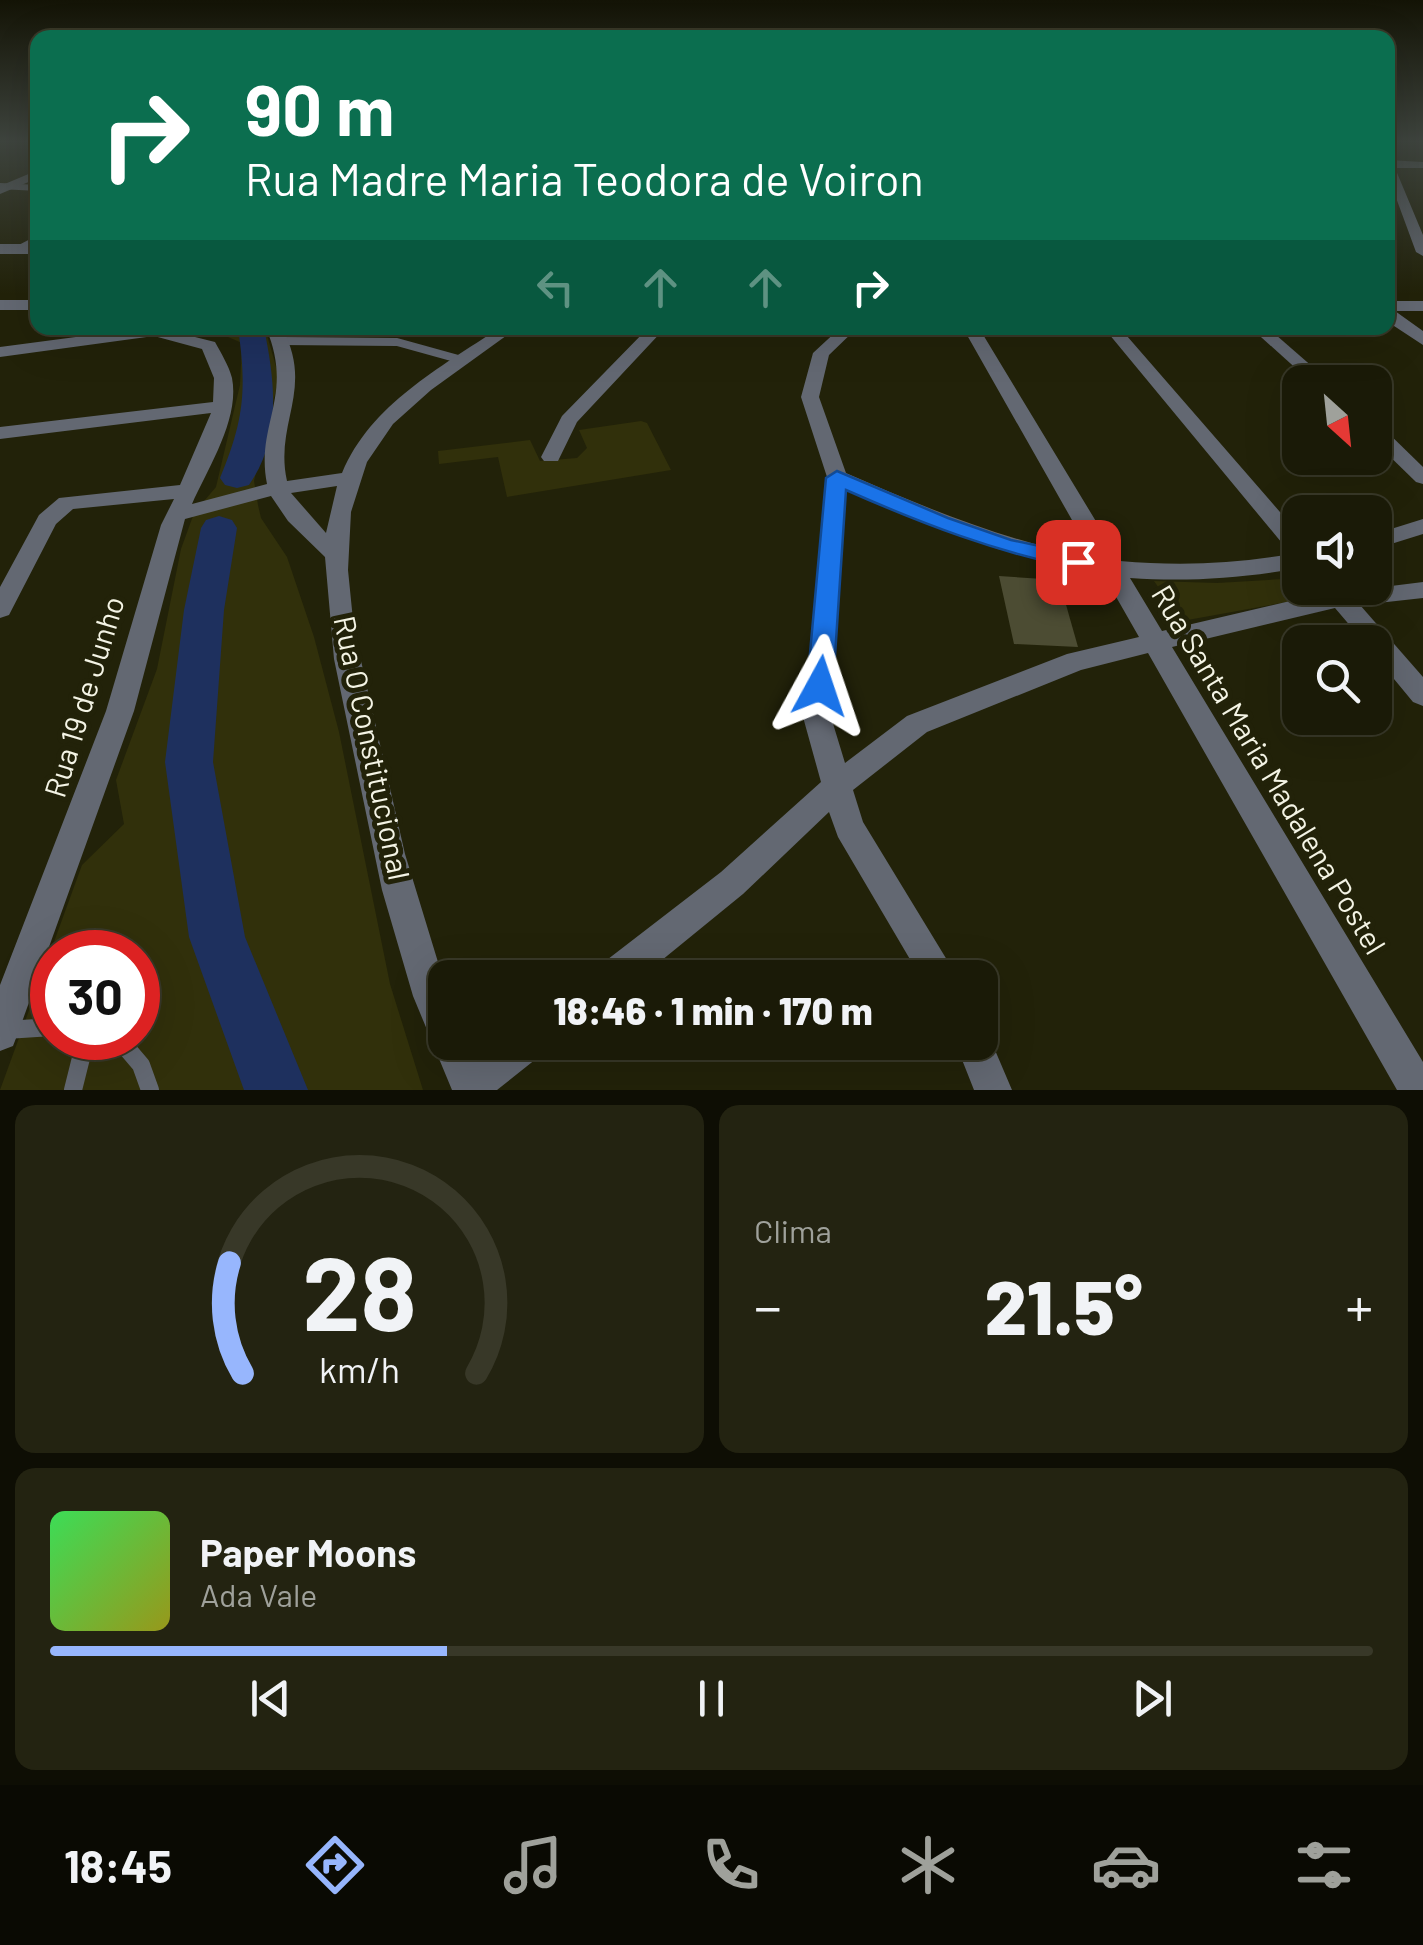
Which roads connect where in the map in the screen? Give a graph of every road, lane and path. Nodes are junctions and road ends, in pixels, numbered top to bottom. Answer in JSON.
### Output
{"nodes":[{"id":1,"x":1399,"y":193,"type":"edge"},
{"id":2,"x":30,"y":243,"type":"edge"},
{"id":3,"x":0,"y":249,"type":"edge"},
{"id":4,"x":18,"y":249,"type":"junction"},
{"id":5,"x":30,"y":249,"type":"edge"},
{"id":6,"x":1423,"y":252,"type":"edge"},
{"id":7,"x":0,"y":305,"type":"edge"},
{"id":8,"x":30,"y":305,"type":"edge"},
{"id":9,"x":1395,"y":306,"type":"edge"},
{"id":10,"x":1423,"y":306,"type":"edge"},
{"id":11,"x":1395,"y":319,"type":"edge"},
{"id":12,"x":115,"y":335,"type":"edge"},
{"id":13,"x":174,"y":335,"type":"edge"},
{"id":14,"x":278,"y":335,"type":"edge"},
{"id":15,"x":293,"y":335,"type":"edge"},
{"id":16,"x":499,"y":335,"type":"edge"},
{"id":17,"x":650,"y":335,"type":"edge"},
{"id":18,"x":841,"y":335,"type":"edge"},
{"id":19,"x":976,"y":335,"type":"edge"},
{"id":20,"x":1118,"y":335,"type":"edge"},
{"id":21,"x":1267,"y":335,"type":"edge"},
{"id":22,"x":1423,"y":340,"type":"edge"},
{"id":23,"x":0,"y":352,"type":"edge"},
{"id":24,"x":462,"y":360,"type":"junction"},
{"id":25,"x":1301,"y":365,"type":"edge"},
{"id":26,"x":222,"y":406,"type":"junction"},
{"id":27,"x":0,"y":433,"type":"edge"},
{"id":28,"x":1392,"y":448,"type":"edge"},
{"id":29,"x":551,"y":457,"type":"dead end"},
{"id":30,"x":355,"y":470,"type":"junction"},
{"id":31,"x":837,"y":478,"type":"junction"},
{"id":32,"x":1423,"y":478,"type":"edge"},
{"id":33,"x":278,"y":488,"type":"junction"},
{"id":34,"x":182,"y":503,"type":"junction"},
{"id":35,"x":1423,"y":526,"type":"edge"},
{"id":36,"x":1282,"y":529,"type":"edge"},
{"id":37,"x":1392,"y":536,"type":"edge"},
{"id":38,"x":339,"y":558,"type":"junction"},
{"id":39,"x":1282,"y":564,"type":"edge"},
{"id":40,"x":1111,"y":569,"type":"junction"},
{"id":41,"x":1423,"y":590,"type":"edge"},
{"id":42,"x":1392,"y":591,"type":"edge"},
{"id":43,"x":1292,"y":605,"type":"edge"},
{"id":44,"x":1346,"y":605,"type":"edge"},
{"id":45,"x":0,"y":610,"type":"edge"},
{"id":46,"x":1155,"y":642,"type":"junction"},
{"id":47,"x":1423,"y":695,"type":"edge"},
{"id":48,"x":838,"y":784,"type":"junction"},
{"id":49,"x":633,"y":960,"type":"edge"},
{"id":50,"x":930,"y":960,"type":"edge"},
{"id":51,"x":10,"y":989,"type":"edge"},
{"id":52,"x":428,"y":991,"type":"edge"},
{"id":53,"x":30,"y":1029,"type":"edge"},
{"id":54,"x":1,"y":1032,"type":"edge"},
{"id":55,"x":80,"y":1060,"type":"edge"},
{"id":56,"x":137,"y":1060,"type":"edge"},
{"id":57,"x":459,"y":1060,"type":"edge"},
{"id":58,"x":506,"y":1060,"type":"edge"},
{"id":59,"x":980,"y":1060,"type":"edge"},
{"id":60,"x":471,"y":1089,"type":"edge"},
{"id":61,"x":73,"y":1090,"type":"edge"},
{"id":62,"x":150,"y":1090,"type":"edge"},
{"id":63,"x":992,"y":1090,"type":"edge"},
{"id":64,"x":1418,"y":1090,"type":"edge"}],
"edges":[{"from":1,"to":6,"type":"street"},
{"from":2,"to":4,"type":"street"},
{"from":3,"to":4,"type":"street"},
{"from":4,"to":5,"type":"street"},
{"from":7,"to":8,"type":"street"},
{"from":9,"to":10,"type":"street"},
{"from":11,"to":22,"type":"street"},
{"from":12,"to":23,"type":"street"},
{"from":13,"to":26,"type":"street","name":"Rua 19 de Junho"},
{"from":14,"to":33,"type":"street"},
{"from":15,"to":24,"type":"lane"},
{"from":16,"to":24,"type":"street"},
{"from":17,"to":29,"type":"street"},
{"from":18,"to":31,"type":"street"},
{"from":19,"to":40,"type":"street","name":"Rua Santa Maria Madalena Postel"},
{"from":20,"to":36,"type":"street"},
{"from":21,"to":25,"type":"street"},
{"from":24,"to":30,"type":"street"},
{"from":26,"to":27,"type":"street"},
{"from":26,"to":34,"type":"street","name":"Rua 19 de Junho"},
{"from":28,"to":32,"type":"street"},
{"from":30,"to":33,"type":"street"},
{"from":30,"to":38,"type":"street","name":"Rua O Constitucional"},
{"from":31,"to":40,"type":"street"},
{"from":31,"to":48,"type":"street"},
{"from":33,"to":34,"type":"street"},
{"from":33,"to":38,"type":"street"},
{"from":34,"to":45,"type":"street"},
{"from":34,"to":51,"type":"street","name":"Rua 19 de Junho"},
{"from":35,"to":37,"type":"street"},
{"from":38,"to":52,"type":"street","name":"Rua O Constitucional"},
{"from":39,"to":40,"type":"street"},
{"from":40,"to":46,"type":"street","name":"Rua Santa Maria Madalena Postel"},
{"from":41,"to":42,"type":"street"},
{"from":43,"to":46,"type":"street"},
{"from":44,"to":47,"type":"street"},
{"from":46,"to":48,"type":"street"},
{"from":46,"to":64,"type":"street","name":"Rua Santa Maria Madalena Postel"},
{"from":48,"to":49,"type":"street"},
{"from":48,"to":50,"type":"street"},
{"from":51,"to":54,"type":"street","name":"Rua 19 de Junho"},
{"from":53,"to":54,"type":"lane"},
{"from":55,"to":61,"type":"lane"},
{"from":56,"to":62,"type":"lane"},
{"from":57,"to":60,"type":"street"},
{"from":58,"to":60,"type":"street"},
{"from":59,"to":63,"type":"street"}]}
